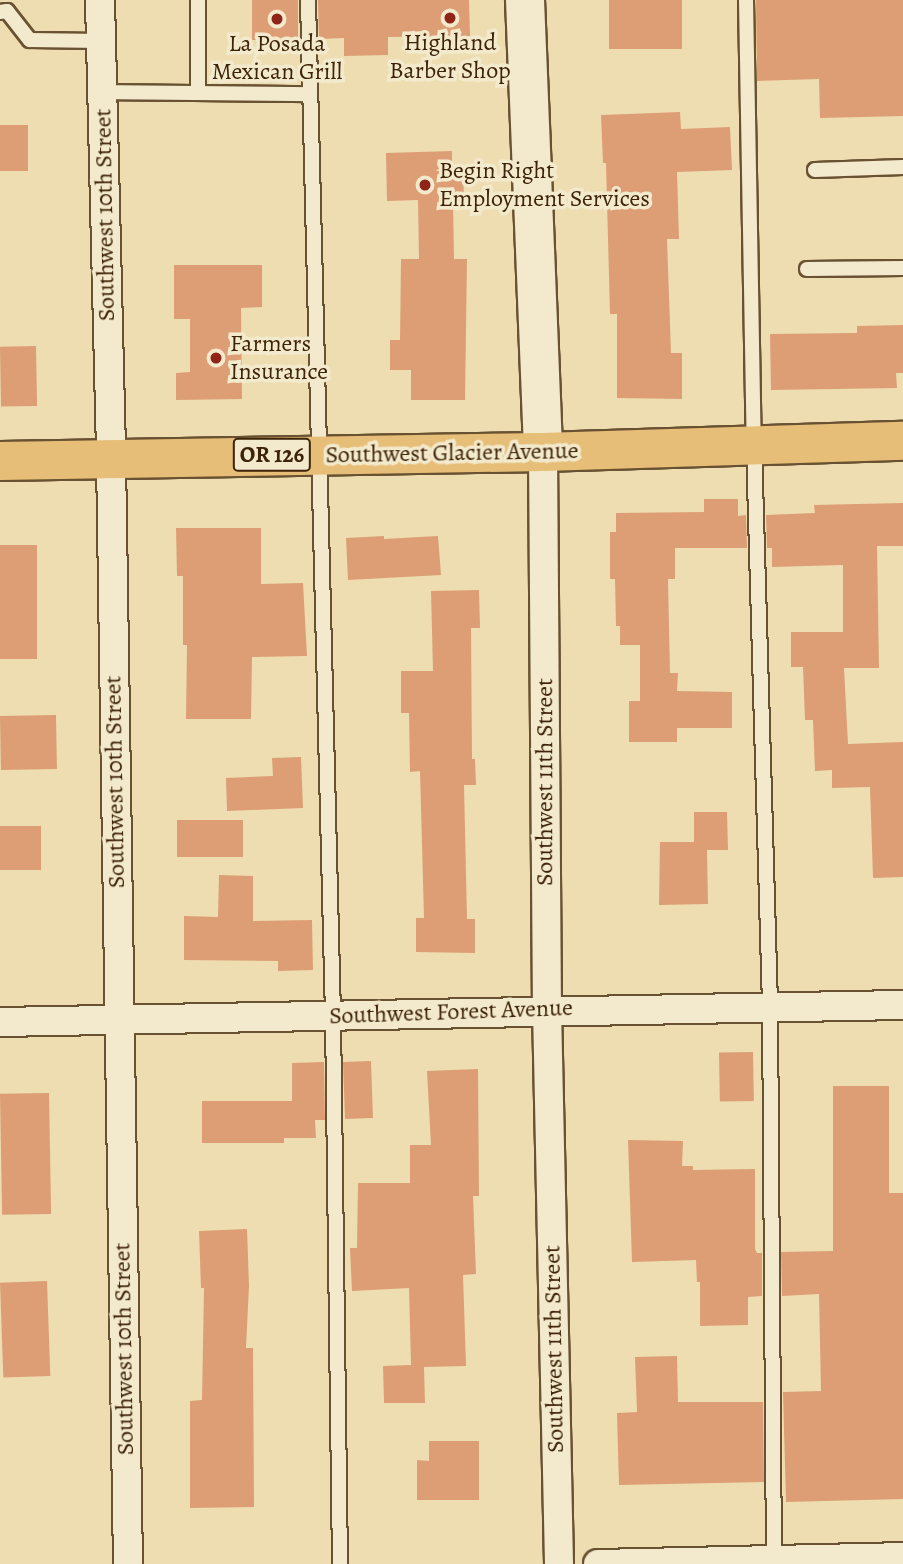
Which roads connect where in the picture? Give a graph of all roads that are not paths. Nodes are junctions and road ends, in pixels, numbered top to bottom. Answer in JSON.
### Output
{"nodes":[{"id":1,"x":100,"y":0,"type":"edge"},
{"id":2,"x":198,"y":0,"type":"edge"},
{"id":3,"x":308,"y":0,"type":"edge"},
{"id":4,"x":525,"y":0,"type":"edge"},
{"id":5,"x":746,"y":0,"type":"edge"},
{"id":6,"x":0,"y":12,"type":"edge"},
{"id":7,"x":101,"y":41,"type":"junction"},
{"id":8,"x":102,"y":92,"type":"junction"},
{"id":9,"x":198,"y":93,"type":"junction"},
{"id":10,"x":310,"y":94,"type":"junction"},
{"id":11,"x":903,"y":167,"type":"edge"},
{"id":12,"x":815,"y":170,"type":"dead end"},
{"id":13,"x":903,"y":268,"type":"edge"},
{"id":14,"x":807,"y":269,"type":"dead end"},
{"id":15,"x":903,"y":441,"type":"edge"},
{"id":16,"x":754,"y":446,"type":"junction"},
{"id":17,"x":543,"y":452,"type":"junction"},
{"id":18,"x":318,"y":455,"type":"junction"},
{"id":19,"x":111,"y":458,"type":"junction"},
{"id":20,"x":0,"y":461,"type":"edge"},
{"id":21,"x":903,"y":1005,"type":"edge"},
{"id":22,"x":771,"y":1006,"type":"junction"},
{"id":23,"x":547,"y":1009,"type":"junction"},
{"id":24,"x":333,"y":1016,"type":"junction"},
{"id":25,"x":118,"y":1020,"type":"junction"},
{"id":26,"x":0,"y":1022,"type":"edge"},
{"id":27,"x":903,"y":1557,"type":"edge"},
{"id":28,"x":774,"y":1562,"type":"edge"},
{"id":29,"x":128,"y":1564,"type":"edge"},
{"id":30,"x":340,"y":1564,"type":"edge"},
{"id":31,"x":559,"y":1564,"type":"edge"},
{"id":32,"x":598,"y":1564,"type":"edge"}],
"edges":[{"from":1,"to":7,"type":"street","name":"Southwest 10th Street"},
{"from":2,"to":9,"type":"lane"},
{"from":3,"to":10,"type":"lane"},
{"from":4,"to":17,"type":"main road","name":"Southwest 11th Street"},
{"from":5,"to":16,"type":"lane"},
{"from":6,"to":7,"type":"lane"},
{"from":7,"to":8,"type":"street","name":"Southwest 10th Street"},
{"from":8,"to":9,"type":"lane"},
{"from":8,"to":19,"type":"street","name":"Southwest 10th Street"},
{"from":9,"to":10,"type":"lane"},
{"from":10,"to":18,"type":"lane"},
{"from":11,"to":12,"type":"lane"},
{"from":13,"to":14,"type":"lane"},
{"from":15,"to":16,"type":"highway","name":"Southwest Glacier Avenue","number":"OR 126"},
{"from":16,"to":17,"type":"highway","name":"Southwest Glacier Avenue","number":"OR 126"},
{"from":16,"to":22,"type":"lane"},
{"from":17,"to":18,"type":"highway","name":"Southwest Glacier Avenue","number":"OR 126"},
{"from":17,"to":23,"type":"street","name":"Southwest 11th Street"},
{"from":18,"to":19,"type":"highway","name":"Southwest Glacier Avenue","number":"OR 126"},
{"from":18,"to":24,"type":"lane"},
{"from":19,"to":20,"type":"highway","name":"Southwest Glacier Avenue","number":"OR 126"},
{"from":19,"to":25,"type":"street","name":"Southwest 10th Street"},
{"from":21,"to":22,"type":"street","name":"Southwest Forest Avenue"},
{"from":22,"to":23,"type":"street","name":"Southwest Forest Avenue"},
{"from":22,"to":28,"type":"lane"},
{"from":23,"to":24,"type":"street","name":"Southwest Forest Avenue"},
{"from":23,"to":31,"type":"street","name":"Southwest 11th Street"},
{"from":24,"to":25,"type":"street","name":"Southwest Forest Avenue"},
{"from":24,"to":30,"type":"lane"},
{"from":25,"to":26,"type":"street","name":"Southwest Forest Avenue"},
{"from":25,"to":29,"type":"street","name":"Southwest 10th Street"},
{"from":27,"to":28,"type":"street"},
{"from":28,"to":32,"type":"street"}]}
